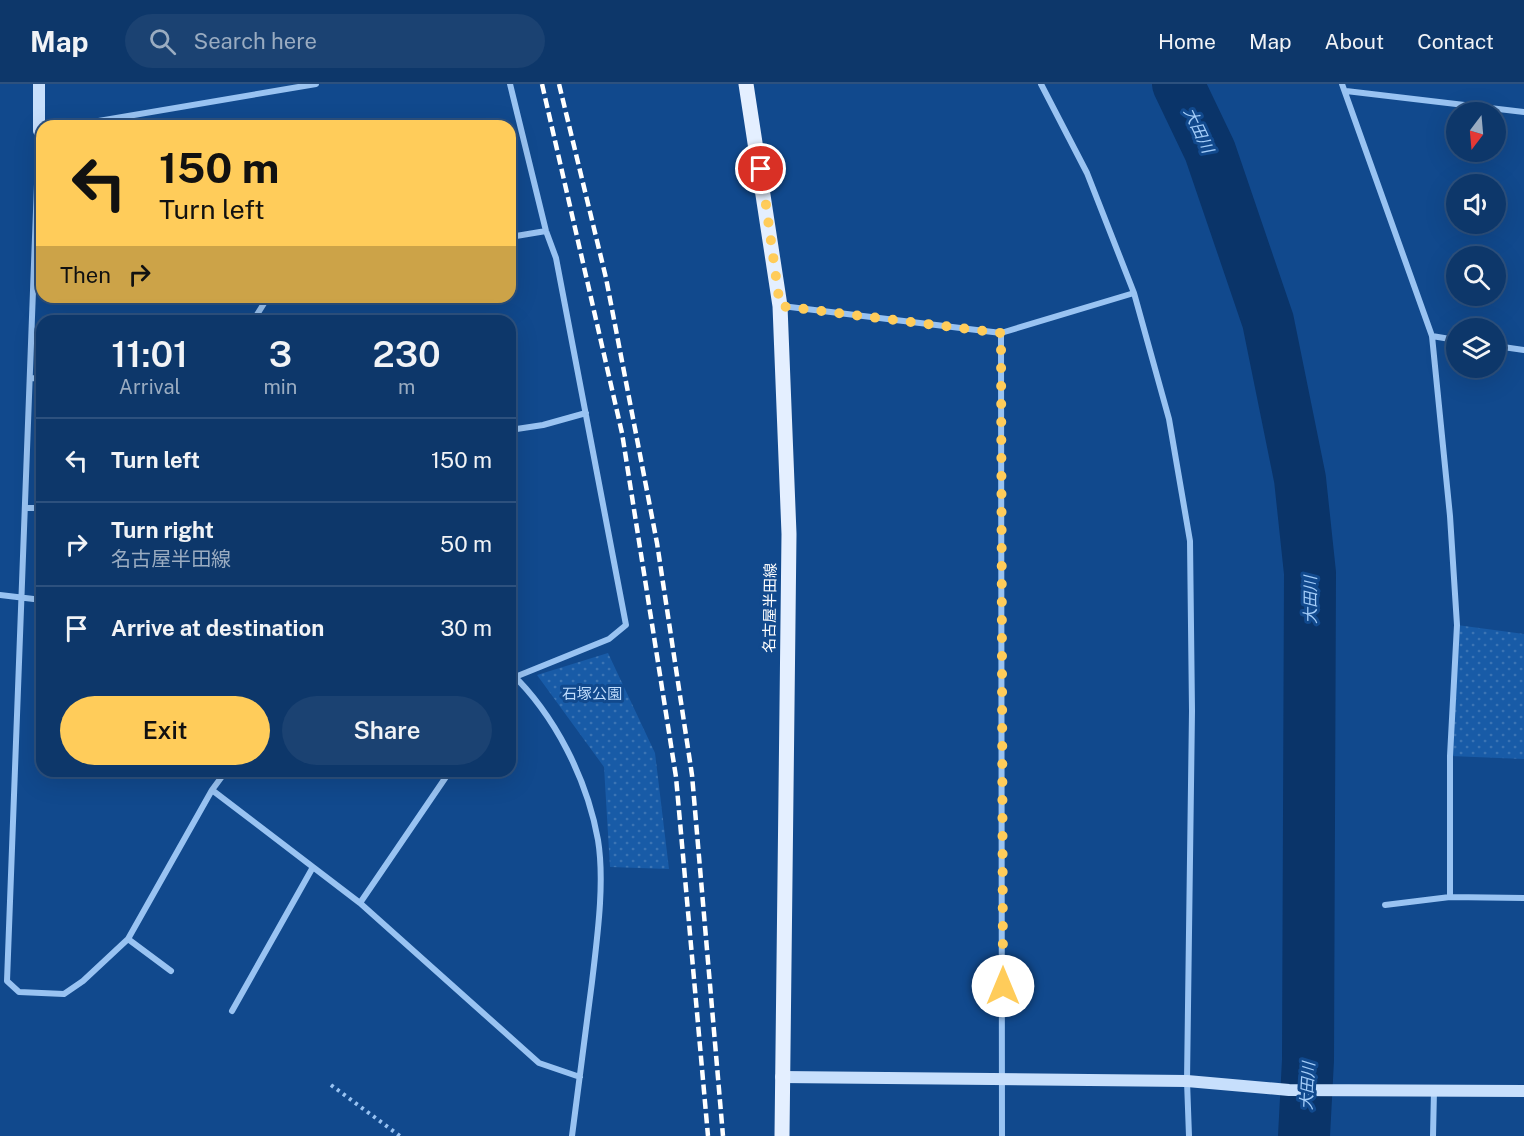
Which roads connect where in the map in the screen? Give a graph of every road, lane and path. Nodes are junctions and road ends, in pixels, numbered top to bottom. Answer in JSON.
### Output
{"nodes":[{"id":1,"x":39,"y":84,"type":"edge"},
{"id":2,"x":316,"y":84,"type":"edge"},
{"id":3,"x":510,"y":84,"type":"edge"},
{"id":4,"x":746,"y":84,"type":"edge"},
{"id":5,"x":1041,"y":84,"type":"edge"},
{"id":6,"x":1342,"y":84,"type":"edge"},
{"id":7,"x":1346,"y":91,"type":"junction"},
{"id":8,"x":1524,"y":112,"type":"edge"},
{"id":9,"x":40,"y":120,"type":"edge"},
{"id":10,"x":104,"y":120,"type":"edge"},
{"id":11,"x":546,"y":231,"type":"junction"},
{"id":12,"x":516,"y":236,"type":"edge"},
{"id":13,"x":36,"y":241,"type":"edge"},
{"id":14,"x":1134,"y":293,"type":"junction"},
{"id":15,"x":780,"y":306,"type":"junction"},
{"id":16,"x":1001,"y":333,"type":"junction"},
{"id":17,"x":1432,"y":336,"type":"junction"},
{"id":18,"x":1446,"y":338,"type":"edge"},
{"id":19,"x":1506,"y":347,"type":"edge"},
{"id":20,"x":1524,"y":350,"type":"edge"},
{"id":21,"x":31,"y":378,"type":"junction"},
{"id":22,"x":36,"y":379,"type":"edge"},
{"id":23,"x":586,"y":413,"type":"junction"},
{"id":24,"x":516,"y":429,"type":"edge"},
{"id":25,"x":26,"y":508,"type":"junction"},
{"id":26,"x":36,"y":508,"type":"edge"},
{"id":27,"x":0,"y":595,"type":"edge"},
{"id":28,"x":21,"y":595,"type":"junction"},
{"id":29,"x":36,"y":599,"type":"edge"},
{"id":30,"x":516,"y":673,"type":"edge"},
{"id":31,"x":516,"y":679,"type":"edge"},
{"id":32,"x":222,"y":777,"type":"edge"},
{"id":33,"x":446,"y":777,"type":"edge"},
{"id":34,"x":212,"y":790,"type":"junction"},
{"id":35,"x":313,"y":867,"type":"junction"},
{"id":36,"x":1450,"y":897,"type":"junction"},
{"id":37,"x":1524,"y":898,"type":"edge"},
{"id":38,"x":360,"y":903,"type":"junction"},
{"id":39,"x":1385,"y":905,"type":"dead end"},
{"id":40,"x":128,"y":939,"type":"junction"},
{"id":41,"x":171,"y":971,"type":"dead end"},
{"id":42,"x":232,"y":1011,"type":"dead end"},
{"id":43,"x":580,"y":1077,"type":"junction"},
{"id":44,"x":781,"y":1077,"type":"junction"},
{"id":45,"x":1003,"y":1080,"type":"junction"},
{"id":46,"x":1186,"y":1081,"type":"junction"},
{"id":47,"x":331,"y":1085,"type":"dead end"},
{"id":48,"x":1434,"y":1089,"type":"junction"},
{"id":49,"x":1524,"y":1091,"type":"edge"},
{"id":50,"x":400,"y":1136,"type":"edge"},
{"id":51,"x":572,"y":1136,"type":"edge"},
{"id":52,"x":782,"y":1136,"type":"edge"},
{"id":53,"x":1002,"y":1136,"type":"edge"},
{"id":54,"x":1189,"y":1136,"type":"edge"},
{"id":55,"x":1433,"y":1136,"type":"edge"}],
"edges":[{"from":1,"to":9,"type":"street"},
{"from":2,"to":10,"type":"street"},
{"from":3,"to":11,"type":"street"},
{"from":4,"to":15,"type":"main road","name":"名古屋半田線"},
{"from":5,"to":14,"type":"street"},
{"from":6,"to":7,"type":"street"},
{"from":7,"to":8,"type":"street"},
{"from":7,"to":17,"type":"street"},
{"from":11,"to":12,"type":"street"},
{"from":11,"to":23,"type":"street"},
{"from":13,"to":21,"type":"street"},
{"from":14,"to":16,"type":"street"},
{"from":14,"to":46,"type":"street"},
{"from":15,"to":16,"type":"street"},
{"from":15,"to":44,"type":"main road","name":"名古屋半田線"},
{"from":16,"to":45,"type":"street"},
{"from":17,"to":18,"type":"street"},
{"from":17,"to":36,"type":"street"},
{"from":19,"to":20,"type":"street"},
{"from":21,"to":22,"type":"street"},
{"from":21,"to":25,"type":"street"},
{"from":23,"to":24,"type":"street"},
{"from":23,"to":30,"type":"street"},
{"from":25,"to":26,"type":"street"},
{"from":25,"to":28,"type":"street"},
{"from":27,"to":28,"type":"street"},
{"from":28,"to":29,"type":"street"},
{"from":28,"to":40,"type":"street"},
{"from":31,"to":43,"type":"street"},
{"from":32,"to":34,"type":"street"},
{"from":33,"to":38,"type":"street"},
{"from":34,"to":35,"type":"street"},
{"from":34,"to":40,"type":"street"},
{"from":35,"to":38,"type":"street"},
{"from":35,"to":42,"type":"street"},
{"from":36,"to":37,"type":"street"},
{"from":36,"to":39,"type":"street"},
{"from":38,"to":43,"type":"street"},
{"from":40,"to":41,"type":"street"},
{"from":43,"to":51,"type":"street"},
{"from":44,"to":45,"type":"street"},
{"from":44,"to":52,"type":"main road","name":"名古屋半田線"},
{"from":45,"to":46,"type":"street"},
{"from":45,"to":53,"type":"street"},
{"from":46,"to":48,"type":"street"},
{"from":46,"to":54,"type":"street"},
{"from":47,"to":50,"type":"path"},
{"from":48,"to":49,"type":"street"},
{"from":48,"to":55,"type":"street"}]}
